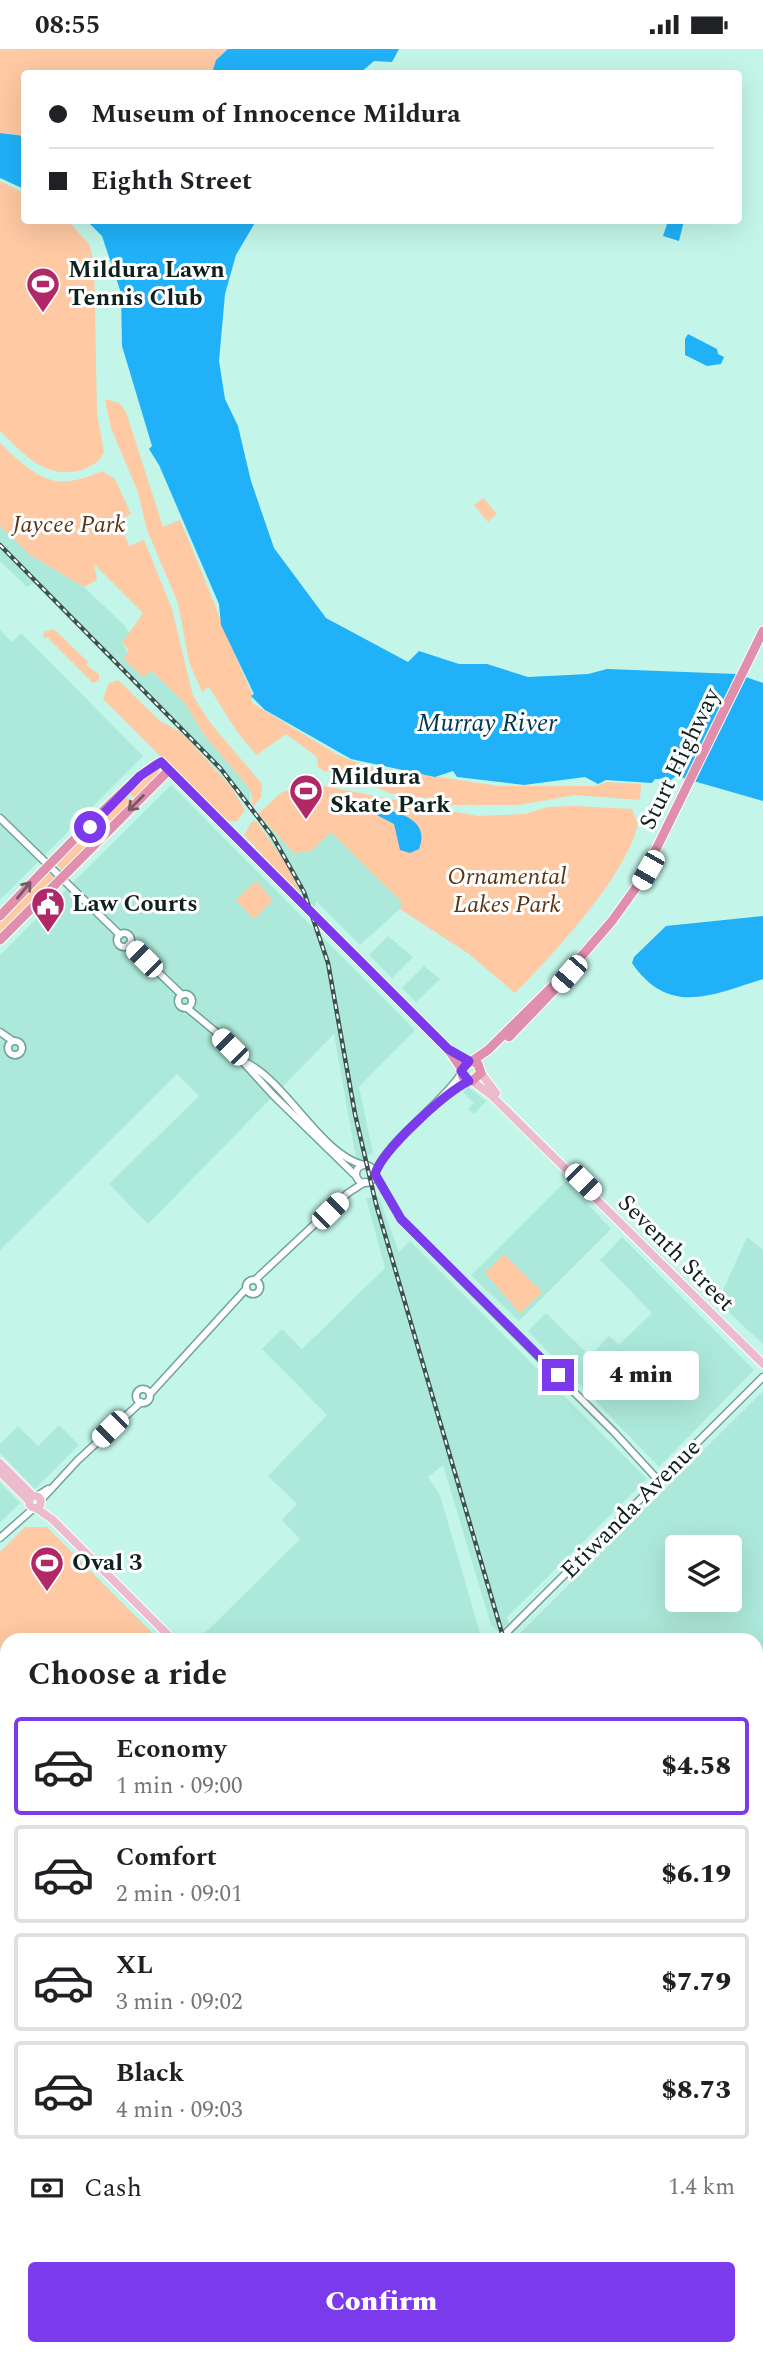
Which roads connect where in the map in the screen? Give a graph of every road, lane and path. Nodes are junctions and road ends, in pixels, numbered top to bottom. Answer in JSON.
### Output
{"nodes":[{"id":1,"x":763,"y":631,"type":"edge"},
{"id":2,"x":169,"y":770,"type":"junction"},
{"id":3,"x":0,"y":815,"type":"edge"},
{"id":4,"x":48,"y":864,"type":"junction"},
{"id":5,"x":64,"y":879,"type":"junction"},
{"id":6,"x":0,"y":916,"type":"edge"},
{"id":7,"x":0,"y":940,"type":"edge"},
{"id":8,"x":573,"y":966,"type":"junction"},
{"id":9,"x":180,"y":997,"type":"junction"},
{"id":10,"x":189,"y":1006,"type":"junction"},
{"id":11,"x":1,"y":1033,"type":"edge"},
{"id":12,"x":13,"y":1041,"type":"junction"},
{"id":13,"x":8,"y":1049,"type":"junction"},
{"id":14,"x":448,"y":1049,"type":"junction"},
{"id":15,"x":470,"y":1061,"type":"junction"},
{"id":16,"x":481,"y":1072,"type":"junction"},
{"id":17,"x":466,"y":1076,"type":"junction"},
{"id":18,"x":334,"y":1151,"type":"junction"},
{"id":19,"x":384,"y":1157,"type":"junction"},
{"id":20,"x":365,"y":1165,"type":"junction"},
{"id":21,"x":375,"y":1174,"type":"junction"},
{"id":22,"x":356,"y":1177,"type":"junction"},
{"id":23,"x":366,"y":1182,"type":"junction"},
{"id":24,"x":385,"y":1192,"type":"junction"},
{"id":25,"x":348,"y":1193,"type":"junction"},
{"id":26,"x":258,"y":1283,"type":"junction"},
{"id":27,"x":248,"y":1291,"type":"junction"},
{"id":28,"x":763,"y":1358,"type":"edge"},
{"id":29,"x":763,"y":1364,"type":"edge"},
{"id":30,"x":763,"y":1377,"type":"edge"},
{"id":31,"x":147,"y":1392,"type":"junction"},
{"id":32,"x":139,"y":1400,"type":"junction"},
{"id":33,"x":0,"y":1463,"type":"edge"},
{"id":34,"x":0,"y":1472,"type":"edge"},
{"id":35,"x":661,"y":1480,"type":"junction"},
{"id":36,"x":35,"y":1502,"type":"junction"},
{"id":37,"x":0,"y":1538,"type":"edge"},
{"id":38,"x":166,"y":1633,"type":"edge"},
{"id":39,"x":506,"y":1633,"type":"edge"}],
"edges":[{"from":1,"to":8,"type":"highway","name":"Sturt Highway"},
{"from":2,"to":4,"type":"highway","name":"Seventh Street"},
{"from":2,"to":5,"type":"highway","one_way":true},
{"from":2,"to":14,"type":"highway","name":"Seventh Street"},
{"from":3,"to":4,"type":"street"},
{"from":4,"to":5,"type":"street"},
{"from":6,"to":4,"type":"highway","one_way":true},
{"from":5,"to":7,"type":"highway"},
{"from":5,"to":9,"type":"street"},
{"from":8,"to":15,"type":"highway","name":"Sturt Highway"},
{"from":8,"to":16,"type":"highway","name":"Sturt Highway"},
{"from":9,"to":10,"type":"street"},
{"from":9,"to":10,"type":"street"},
{"from":10,"to":18,"type":"street"},
{"from":11,"to":12,"type":"street"},
{"from":11,"to":13,"type":"street"},
{"from":12,"to":13,"type":"street"},
{"from":12,"to":13,"type":"street"},
{"from":14,"to":15,"type":"highway","name":"Seventh Street"},
{"from":14,"to":17,"type":"highway","name":"Seventh Street"},
{"from":15,"to":16,"type":"highway"},
{"from":15,"to":17,"type":"highway","name":"Sturt Highway"},
{"from":16,"to":17,"type":"highway","name":"Sturt Highway"},
{"from":16,"to":28,"type":"main road","name":"Seventh Street"},
{"from":17,"to":19,"type":"street"},
{"from":17,"to":29,"type":"main road","name":"Seventh Street"},
{"from":18,"to":20,"type":"street"},
{"from":18,"to":22,"type":"street"},
{"from":19,"to":20,"type":"street"},
{"from":19,"to":21,"type":"street"},
{"from":20,"to":21,"type":"street"},
{"from":20,"to":22,"type":"street"},
{"from":21,"to":23,"type":"street"},
{"from":21,"to":24,"type":"street"},
{"from":22,"to":23,"type":"street"},
{"from":22,"to":25,"type":"street"},
{"from":23,"to":24,"type":"street"},
{"from":23,"to":25,"type":"street"},
{"from":24,"to":35,"type":"street"},
{"from":25,"to":26,"type":"street"},
{"from":26,"to":27,"type":"street"},
{"from":26,"to":27,"type":"street"},
{"from":27,"to":31,"type":"street"},
{"from":30,"to":35,"type":"street","name":"Etiwanda Avenue"},
{"from":31,"to":32,"type":"street"},
{"from":31,"to":32,"type":"street"},
{"from":32,"to":36,"type":"street"},
{"from":33,"to":36,"type":"main road"},
{"from":34,"to":36,"type":"main road"},
{"from":35,"to":39,"type":"street","name":"Etiwanda Avenue"},
{"from":36,"to":37,"type":"street"},
{"from":36,"to":38,"type":"main road"}]}
